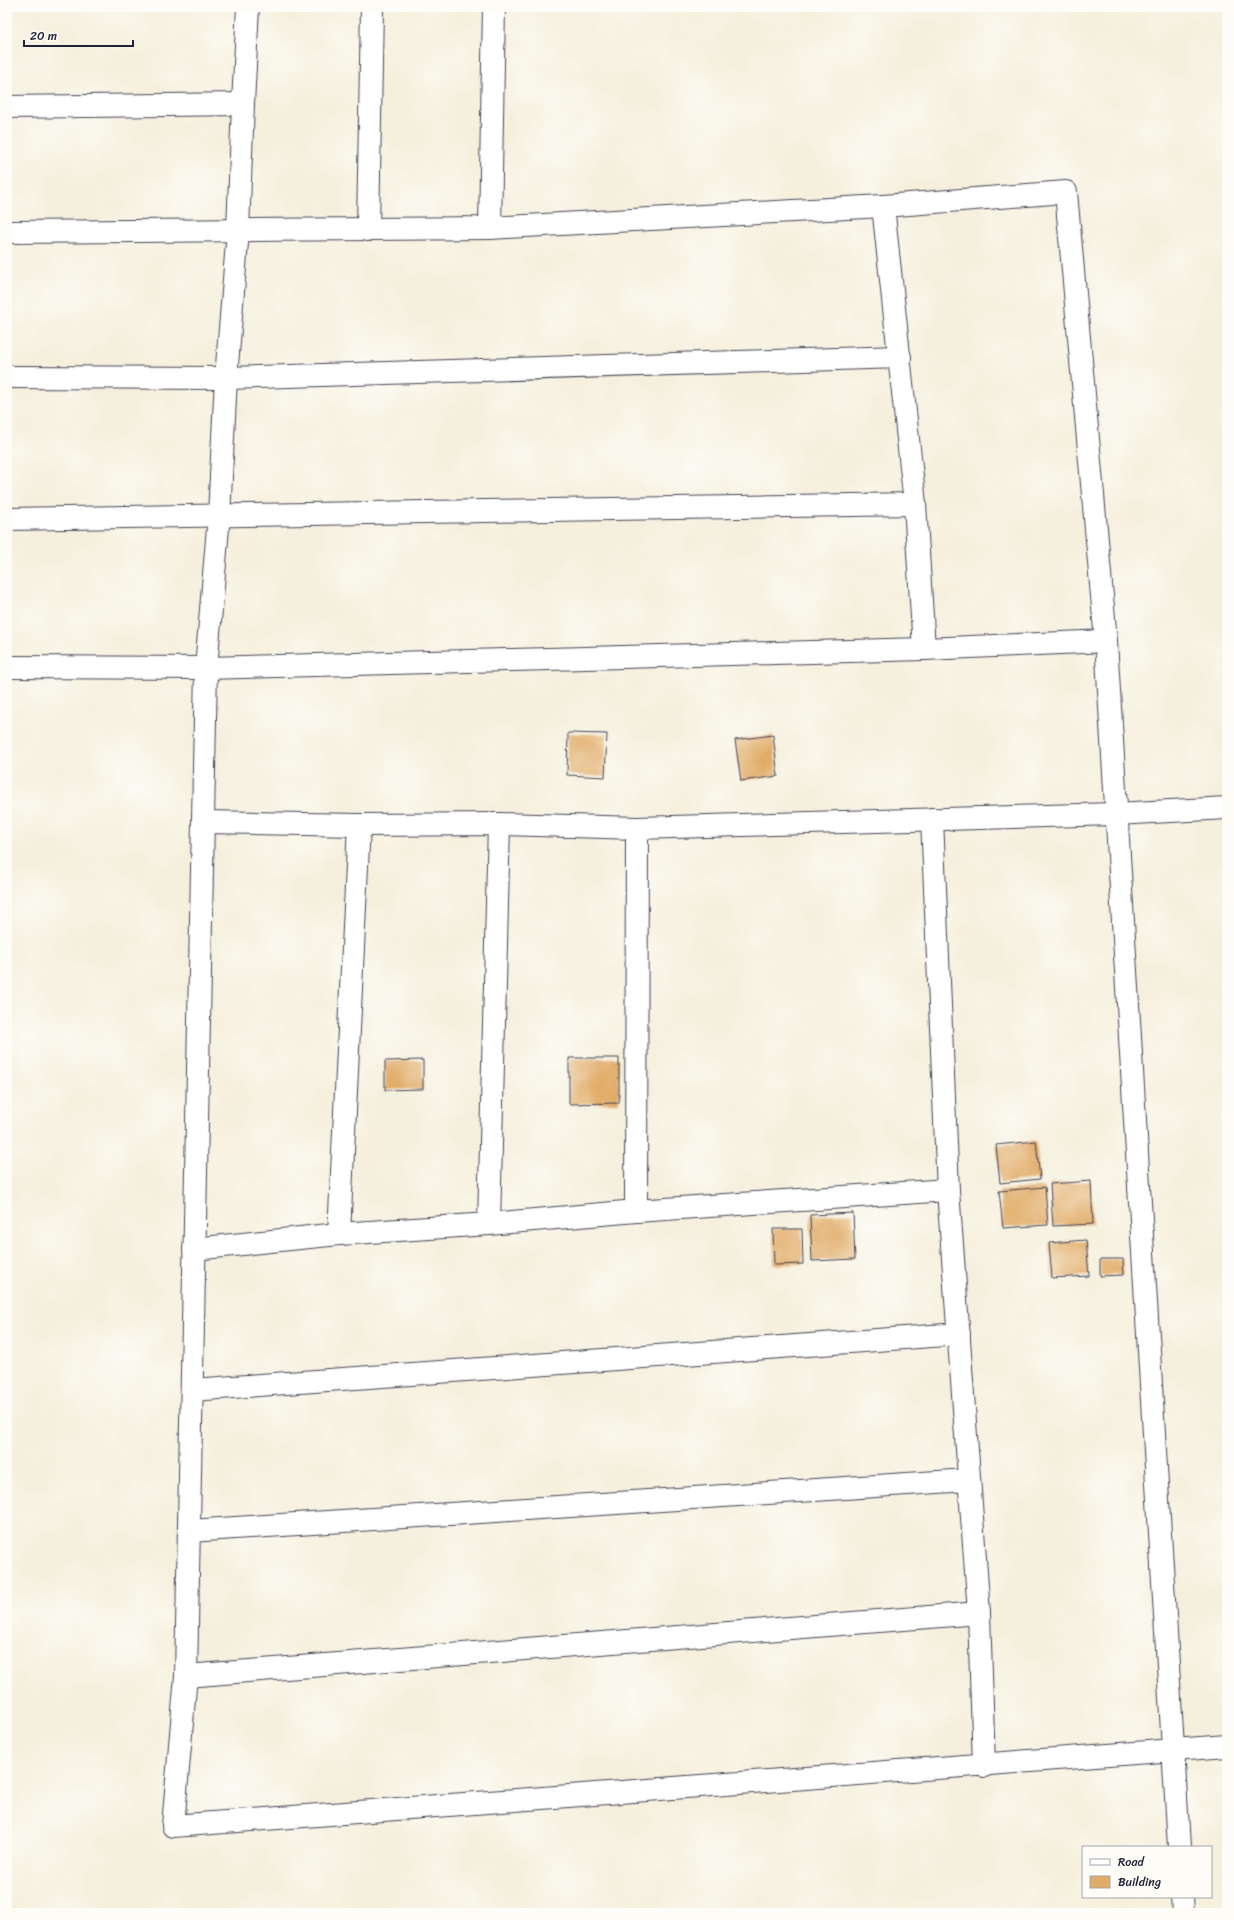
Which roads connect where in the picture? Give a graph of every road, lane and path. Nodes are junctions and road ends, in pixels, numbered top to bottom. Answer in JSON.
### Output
{"nodes":[{"id":1,"x":248,"y":7,"type":"edge"},
{"id":2,"x":372,"y":7,"type":"edge"},
{"id":3,"x":494,"y":7,"type":"edge"},
{"id":4,"x":243,"y":104,"type":"junction"},
{"id":5,"x":7,"y":107,"type":"edge"},
{"id":6,"x":883,"y":206,"type":"junction"},
{"id":7,"x":490,"y":228,"type":"junction"},
{"id":8,"x":238,"y":230,"type":"junction"},
{"id":9,"x":368,"y":230,"type":"junction"},
{"id":10,"x":7,"y":232,"type":"edge"},
{"id":11,"x":900,"y":357,"type":"junction"},
{"id":12,"x":7,"y":377,"type":"edge"},
{"id":13,"x":226,"y":378,"type":"junction"},
{"id":14,"x":915,"y":504,"type":"junction"},
{"id":15,"x":219,"y":516,"type":"junction"},
{"id":16,"x":7,"y":519,"type":"edge"},
{"id":17,"x":1106,"y":641,"type":"junction"},
{"id":18,"x":924,"y":649,"type":"junction"},
{"id":19,"x":7,"y":667,"type":"edge"},
{"id":20,"x":206,"y":668,"type":"junction"},
{"id":21,"x":1227,"y":808,"type":"edge"},
{"id":22,"x":1115,"y":814,"type":"junction"},
{"id":23,"x":932,"y":818,"type":"junction"},
{"id":24,"x":203,"y":822,"type":"junction"},
{"id":25,"x":500,"y":824,"type":"junction"},
{"id":26,"x":359,"y":825,"type":"junction"},
{"id":27,"x":637,"y":828,"type":"junction"},
{"id":28,"x":948,"y":1190,"type":"junction"},
{"id":29,"x":636,"y":1211,"type":"junction"},
{"id":30,"x":489,"y":1224,"type":"junction"},
{"id":31,"x":339,"y":1234,"type":"junction"},
{"id":32,"x":194,"y":1249,"type":"junction"},
{"id":33,"x":959,"y":1334,"type":"junction"},
{"id":34,"x":192,"y":1390,"type":"junction"},
{"id":35,"x":968,"y":1480,"type":"junction"},
{"id":36,"x":190,"y":1531,"type":"junction"},
{"id":37,"x":979,"y":1613,"type":"junction"},
{"id":38,"x":186,"y":1676,"type":"junction"},
{"id":39,"x":1227,"y":1746,"type":"edge"},
{"id":40,"x":1172,"y":1752,"type":"junction"},
{"id":41,"x":984,"y":1766,"type":"junction"},
{"id":42,"x":1179,"y":1846,"type":"edge"},
{"id":43,"x":1182,"y":1898,"type":"edge"},
{"id":44,"x":1183,"y":1913,"type":"edge"}],
"edges":[{"from":1,"to":4,"type":"street"},
{"from":2,"to":9,"type":"street"},
{"from":3,"to":7,"type":"street"},
{"from":4,"to":5,"type":"street"},
{"from":4,"to":8,"type":"street"},
{"from":6,"to":7,"type":"street"},
{"from":6,"to":11,"type":"street"},
{"from":6,"to":17,"type":"street"},
{"from":7,"to":9,"type":"street"},
{"from":8,"to":9,"type":"street"},
{"from":8,"to":10,"type":"street"},
{"from":8,"to":13,"type":"street"},
{"from":11,"to":13,"type":"street"},
{"from":11,"to":14,"type":"street"},
{"from":12,"to":13,"type":"street"},
{"from":13,"to":15,"type":"street"},
{"from":14,"to":15,"type":"street"},
{"from":14,"to":18,"type":"street"},
{"from":15,"to":16,"type":"street"},
{"from":15,"to":20,"type":"street"},
{"from":17,"to":18,"type":"street"},
{"from":17,"to":22,"type":"street"},
{"from":18,"to":20,"type":"street"},
{"from":19,"to":20,"type":"street"},
{"from":20,"to":24,"type":"street"},
{"from":21,"to":22,"type":"street"},
{"from":22,"to":23,"type":"street"},
{"from":22,"to":40,"type":"street"},
{"from":23,"to":27,"type":"street"},
{"from":23,"to":28,"type":"street"},
{"from":24,"to":26,"type":"street"},
{"from":24,"to":32,"type":"street"},
{"from":25,"to":26,"type":"street"},
{"from":25,"to":27,"type":"street"},
{"from":25,"to":30,"type":"street"},
{"from":26,"to":31,"type":"street"},
{"from":27,"to":29,"type":"street"},
{"from":28,"to":29,"type":"street"},
{"from":28,"to":33,"type":"street"},
{"from":29,"to":30,"type":"street"},
{"from":30,"to":31,"type":"street"},
{"from":31,"to":32,"type":"street"},
{"from":32,"to":34,"type":"street"},
{"from":33,"to":34,"type":"street"},
{"from":33,"to":35,"type":"street"},
{"from":34,"to":36,"type":"street"},
{"from":35,"to":36,"type":"street"},
{"from":35,"to":37,"type":"street"},
{"from":36,"to":38,"type":"street"},
{"from":37,"to":38,"type":"street"},
{"from":37,"to":41,"type":"street"},
{"from":38,"to":41,"type":"street"},
{"from":39,"to":40,"type":"street"},
{"from":40,"to":41,"type":"street"},
{"from":40,"to":42,"type":"street"},
{"from":43,"to":44,"type":"street"}]}
